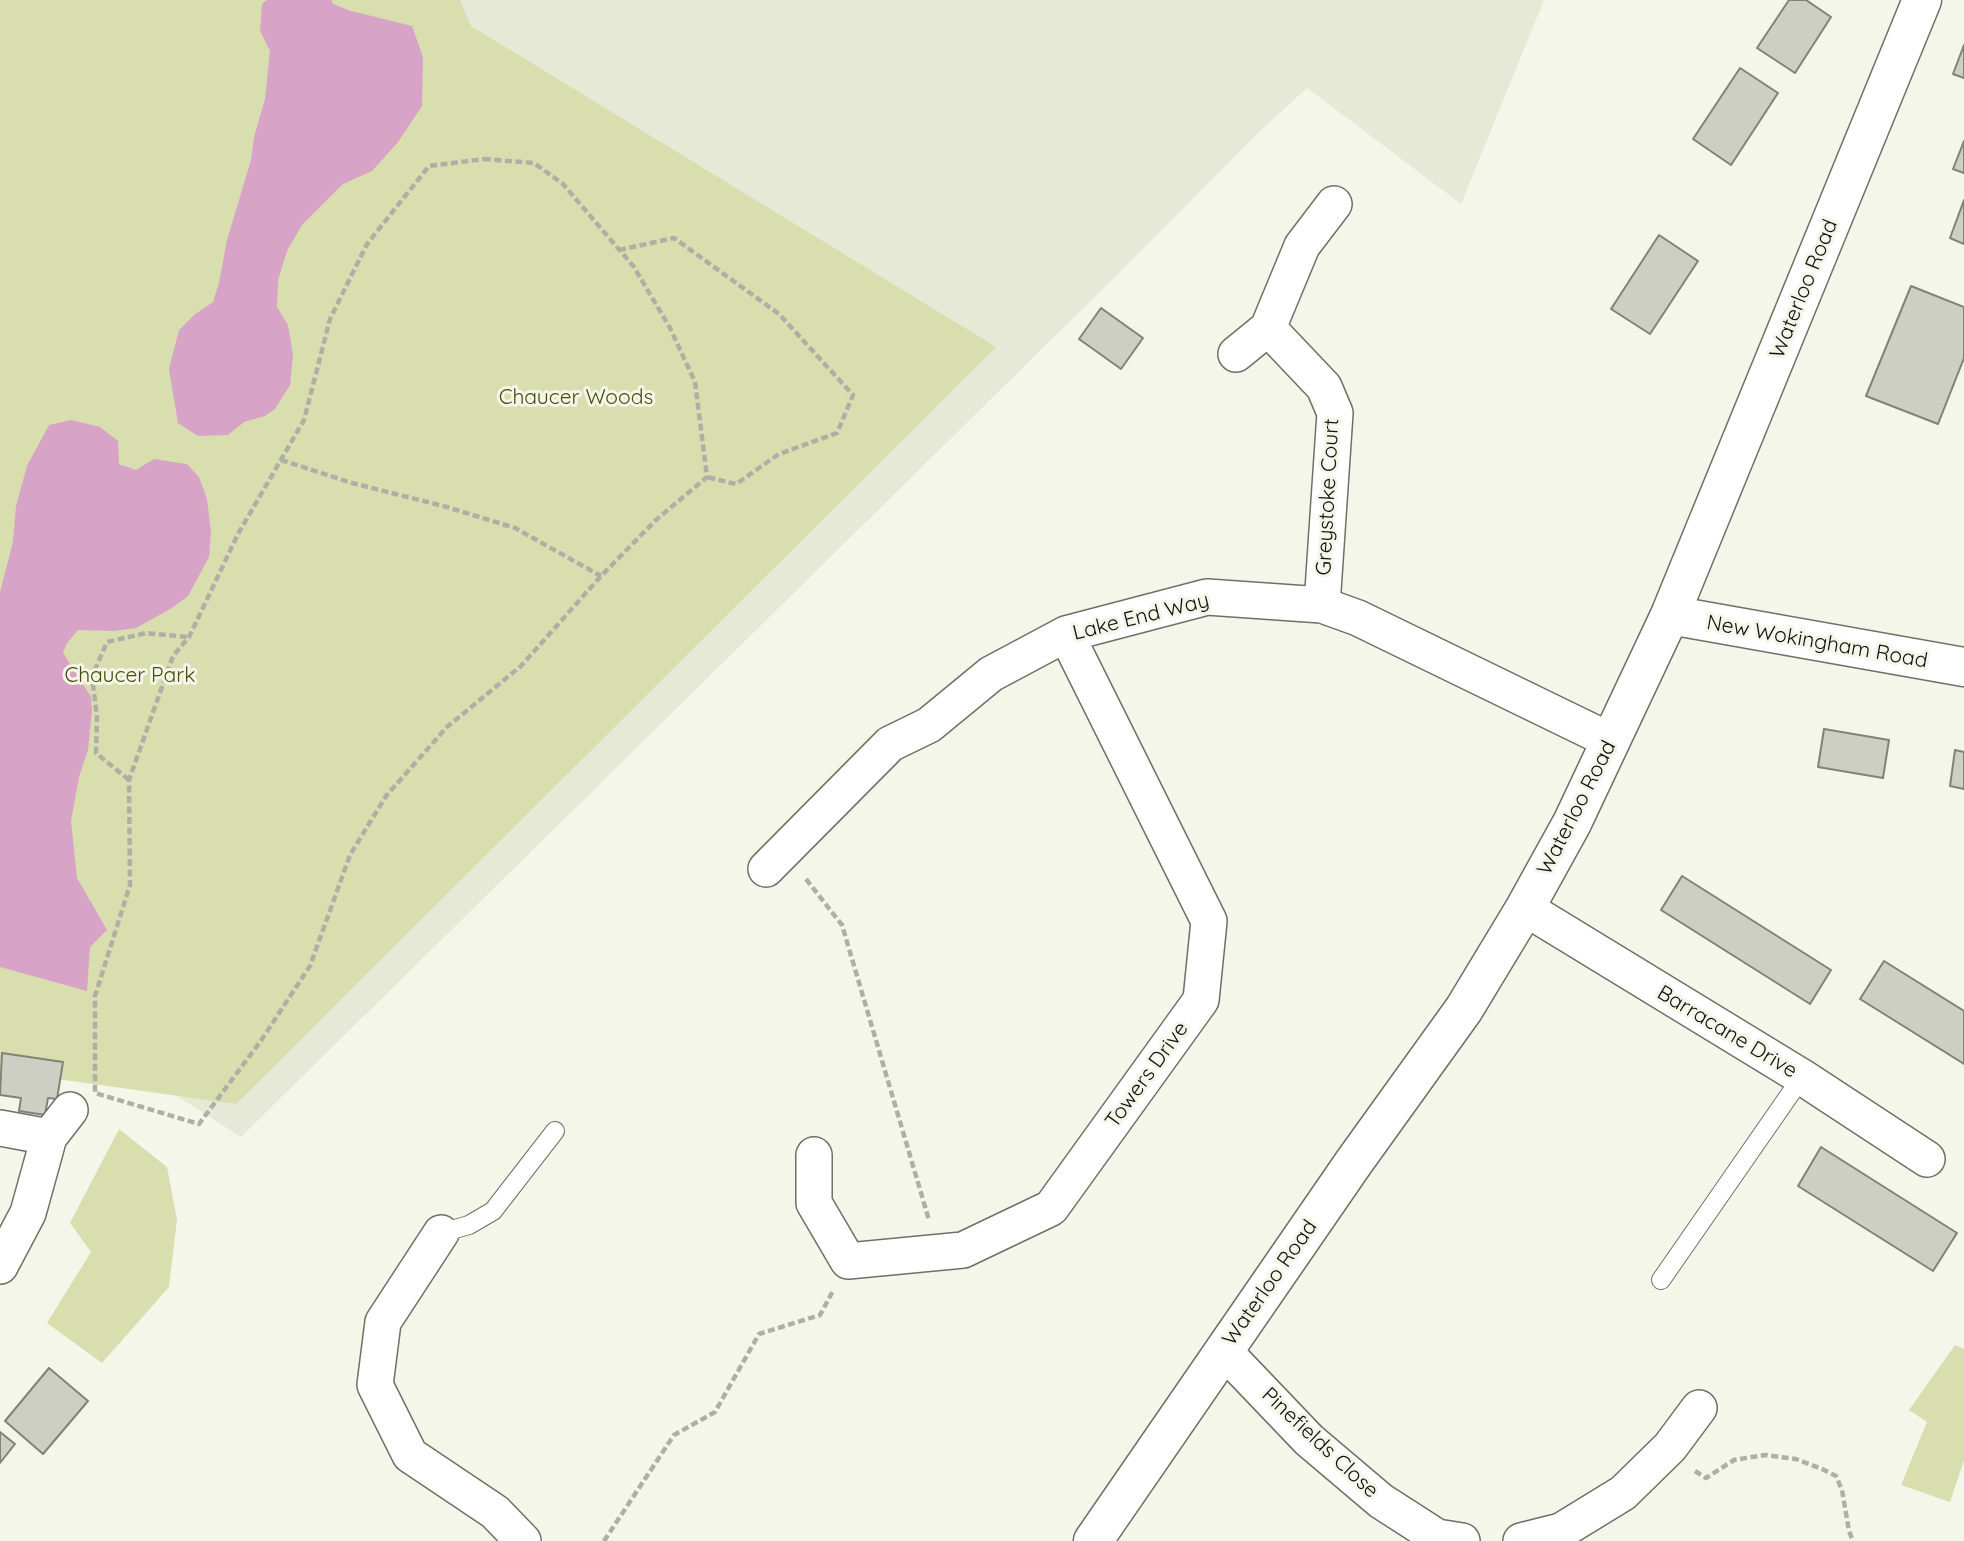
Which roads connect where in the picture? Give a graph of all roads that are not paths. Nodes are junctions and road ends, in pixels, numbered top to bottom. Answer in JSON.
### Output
{"nodes":[{"id":1,"x":1922,"y":0,"type":"edge"},
{"id":2,"x":1334,"y":204,"type":"dead end"},
{"id":3,"x":1268,"y":328,"type":"junction"},
{"id":4,"x":1237,"y":354,"type":"dead end"},
{"id":5,"x":1322,"y":605,"type":"junction"},
{"id":6,"x":1670,"y":615,"type":"junction"},
{"id":7,"x":1066,"y":634,"type":"junction"},
{"id":8,"x":1964,"y":667,"type":"edge"},
{"id":9,"x":1611,"y":741,"type":"junction"},
{"id":10,"x":775,"y":860,"type":"road end"},
{"id":11,"x":1525,"y":908,"type":"junction"},
{"id":12,"x":1802,"y":1077,"type":"junction"},
{"id":13,"x":70,"y":1110,"type":"dead end"},
{"id":14,"x":0,"y":1128,"type":"edge"},
{"id":15,"x":555,"y":1131,"type":"dead end"},
{"id":16,"x":49,"y":1137,"type":"junction"},
{"id":17,"x":814,"y":1155,"type":"dead end"},
{"id":18,"x":1927,"y":1159,"type":"dead end"},
{"id":19,"x":441,"y":1233,"type":"joint"},
{"id":20,"x":0,"y":1266,"type":"edge"},
{"id":21,"x":1661,"y":1280,"type":"dead end"},
{"id":22,"x":1223,"y":1350,"type":"junction"},
{"id":23,"x":1699,"y":1408,"type":"dead end"},
{"id":24,"x":1445,"y":1540,"type":"edge"},
{"id":25,"x":523,"y":1541,"type":"edge"},
{"id":26,"x":1093,"y":1541,"type":"edge"},
{"id":27,"x":1521,"y":1541,"type":"edge"}],
"edges":[{"from":1,"to":6,"type":"street","name":"Waterloo Road"},
{"from":2,"to":3,"type":"street"},
{"from":3,"to":4,"type":"street"},
{"from":3,"to":5,"type":"street","name":"Greystoke Court"},
{"from":5,"to":7,"type":"street","name":"Lake End Way"},
{"from":5,"to":9,"type":"street","name":"Lake End Way"},
{"from":6,"to":8,"type":"street","name":"New Wokingham Road"},
{"from":6,"to":9,"type":"street","name":"Waterloo Road"},
{"from":7,"to":10,"type":"street","name":"Lake End Way"},
{"from":7,"to":17,"type":"street","name":"Towers Drive"},
{"from":9,"to":11,"type":"street","name":"Waterloo Road"},
{"from":11,"to":12,"type":"street","name":"Barracane Drive"},
{"from":11,"to":22,"type":"street","name":"Waterloo Road"},
{"from":12,"to":18,"type":"street","name":"Barracane Drive"},
{"from":12,"to":21,"type":"lane"},
{"from":13,"to":16,"type":"street"},
{"from":14,"to":16,"type":"street"},
{"from":15,"to":19,"type":"lane"},
{"from":16,"to":20,"type":"street"},
{"from":19,"to":25,"type":"street"},
{"from":22,"to":24,"type":"street","name":"Pinefields Close"},
{"from":22,"to":26,"type":"street","name":"Waterloo Road"},
{"from":23,"to":27,"type":"street"}]}
